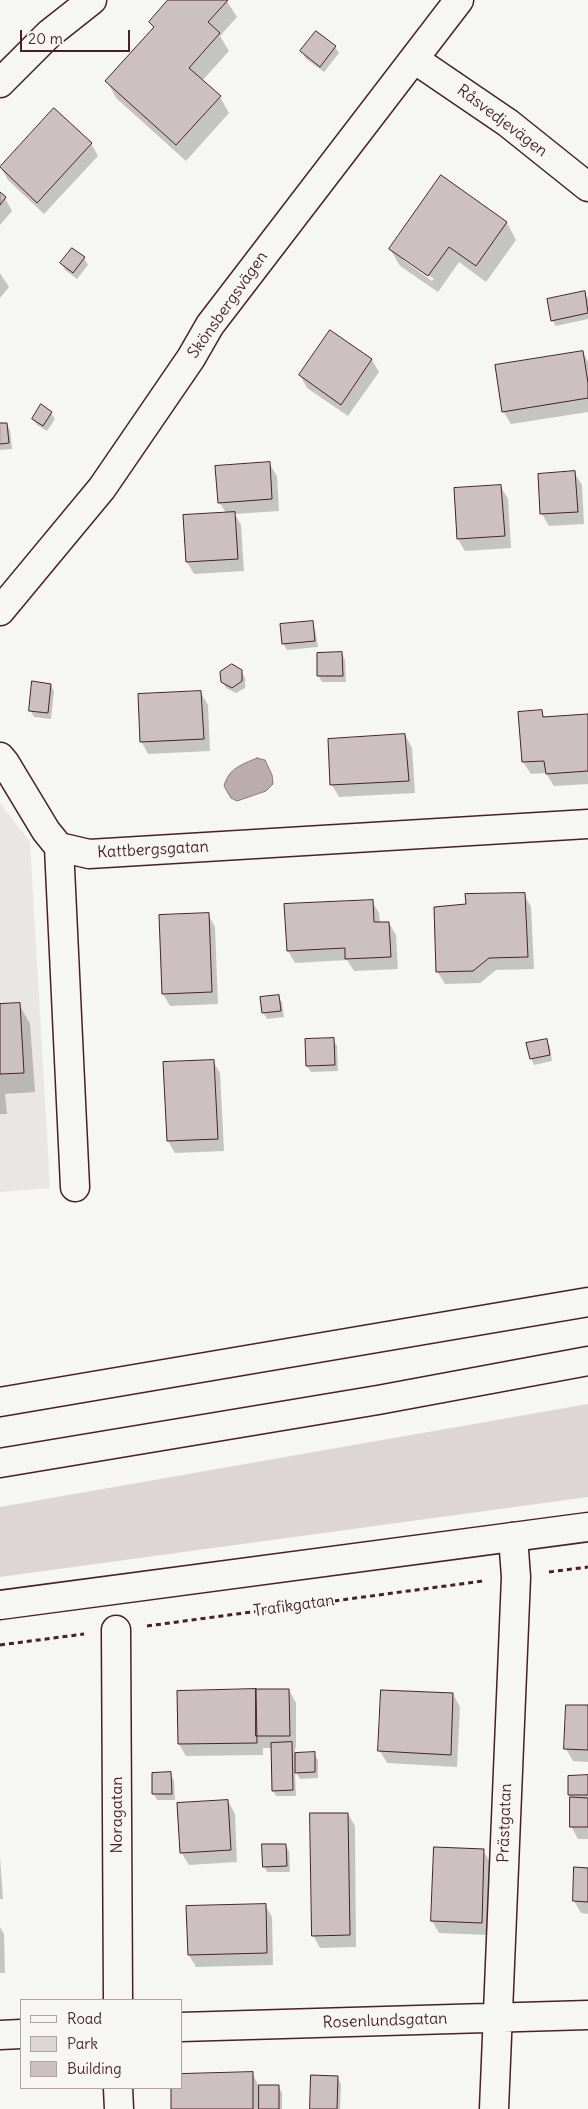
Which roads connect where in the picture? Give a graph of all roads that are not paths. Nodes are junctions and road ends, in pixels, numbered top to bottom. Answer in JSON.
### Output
{"nodes":[{"id":1,"x":92,"y":0,"type":"edge"},
{"id":2,"x":459,"y":0,"type":"edge"},
{"id":3,"x":414,"y":59,"type":"junction"},
{"id":4,"x":0,"y":83,"type":"edge"},
{"id":5,"x":588,"y":187,"type":"edge"},
{"id":6,"x":0,"y":611,"type":"edge"},
{"id":7,"x":0,"y":757,"type":"edge"},
{"id":8,"x":588,"y":824,"type":"edge"},
{"id":9,"x":59,"y":848,"type":"junction"},
{"id":10,"x":75,"y":1187,"type":"dead end"},
{"id":11,"x":588,"y":1302,"type":"edge"},
{"id":12,"x":588,"y":1361,"type":"edge"},
{"id":13,"x":0,"y":1402,"type":"edge"},
{"id":14,"x":0,"y":1463,"type":"edge"},
{"id":15,"x":588,"y":1527,"type":"edge"},
{"id":16,"x":513,"y":1537,"type":"junction"},
{"id":17,"x":0,"y":1605,"type":"edge"},
{"id":18,"x":116,"y":1630,"type":"road end"},
{"id":19,"x":118,"y":1999,"type":"edge"},
{"id":20,"x":588,"y":2015,"type":"edge"},
{"id":21,"x":497,"y":2018,"type":"junction"},
{"id":22,"x":182,"y":2027,"type":"edge"},
{"id":23,"x":20,"y":2034,"type":"edge"},
{"id":24,"x":0,"y":2035,"type":"edge"},
{"id":25,"x":118,"y":2089,"type":"edge"},
{"id":26,"x":118,"y":2109,"type":"edge"},
{"id":27,"x":494,"y":2109,"type":"edge"}],
"edges":[{"from":1,"to":4,"type":"main road"},
{"from":2,"to":3,"type":"main road","name":"Skönsbergsvägen"},
{"from":3,"to":5,"type":"main road","name":"Råsvedjevägen"},
{"from":3,"to":6,"type":"main road","name":"Skönsbergsvägen"},
{"from":7,"to":9,"type":"main road"},
{"from":8,"to":9,"type":"main road","name":"Kattbergsgatan"},
{"from":9,"to":10,"type":"main road"},
{"from":11,"to":13,"type":"main road"},
{"from":12,"to":14,"type":"main road"},
{"from":15,"to":16,"type":"main road"},
{"from":16,"to":17,"type":"main road"},
{"from":16,"to":21,"type":"main road","name":"Prästgatan"},
{"from":18,"to":19,"type":"main road","name":"Noragatan"},
{"from":20,"to":21,"type":"main road","name":"Rosenlundsgatan"},
{"from":21,"to":22,"type":"main road","name":"Rosenlundsgatan"},
{"from":21,"to":27,"type":"main road","name":"Prästgatan"},
{"from":23,"to":24,"type":"main road"},
{"from":25,"to":26,"type":"main road"}]}
